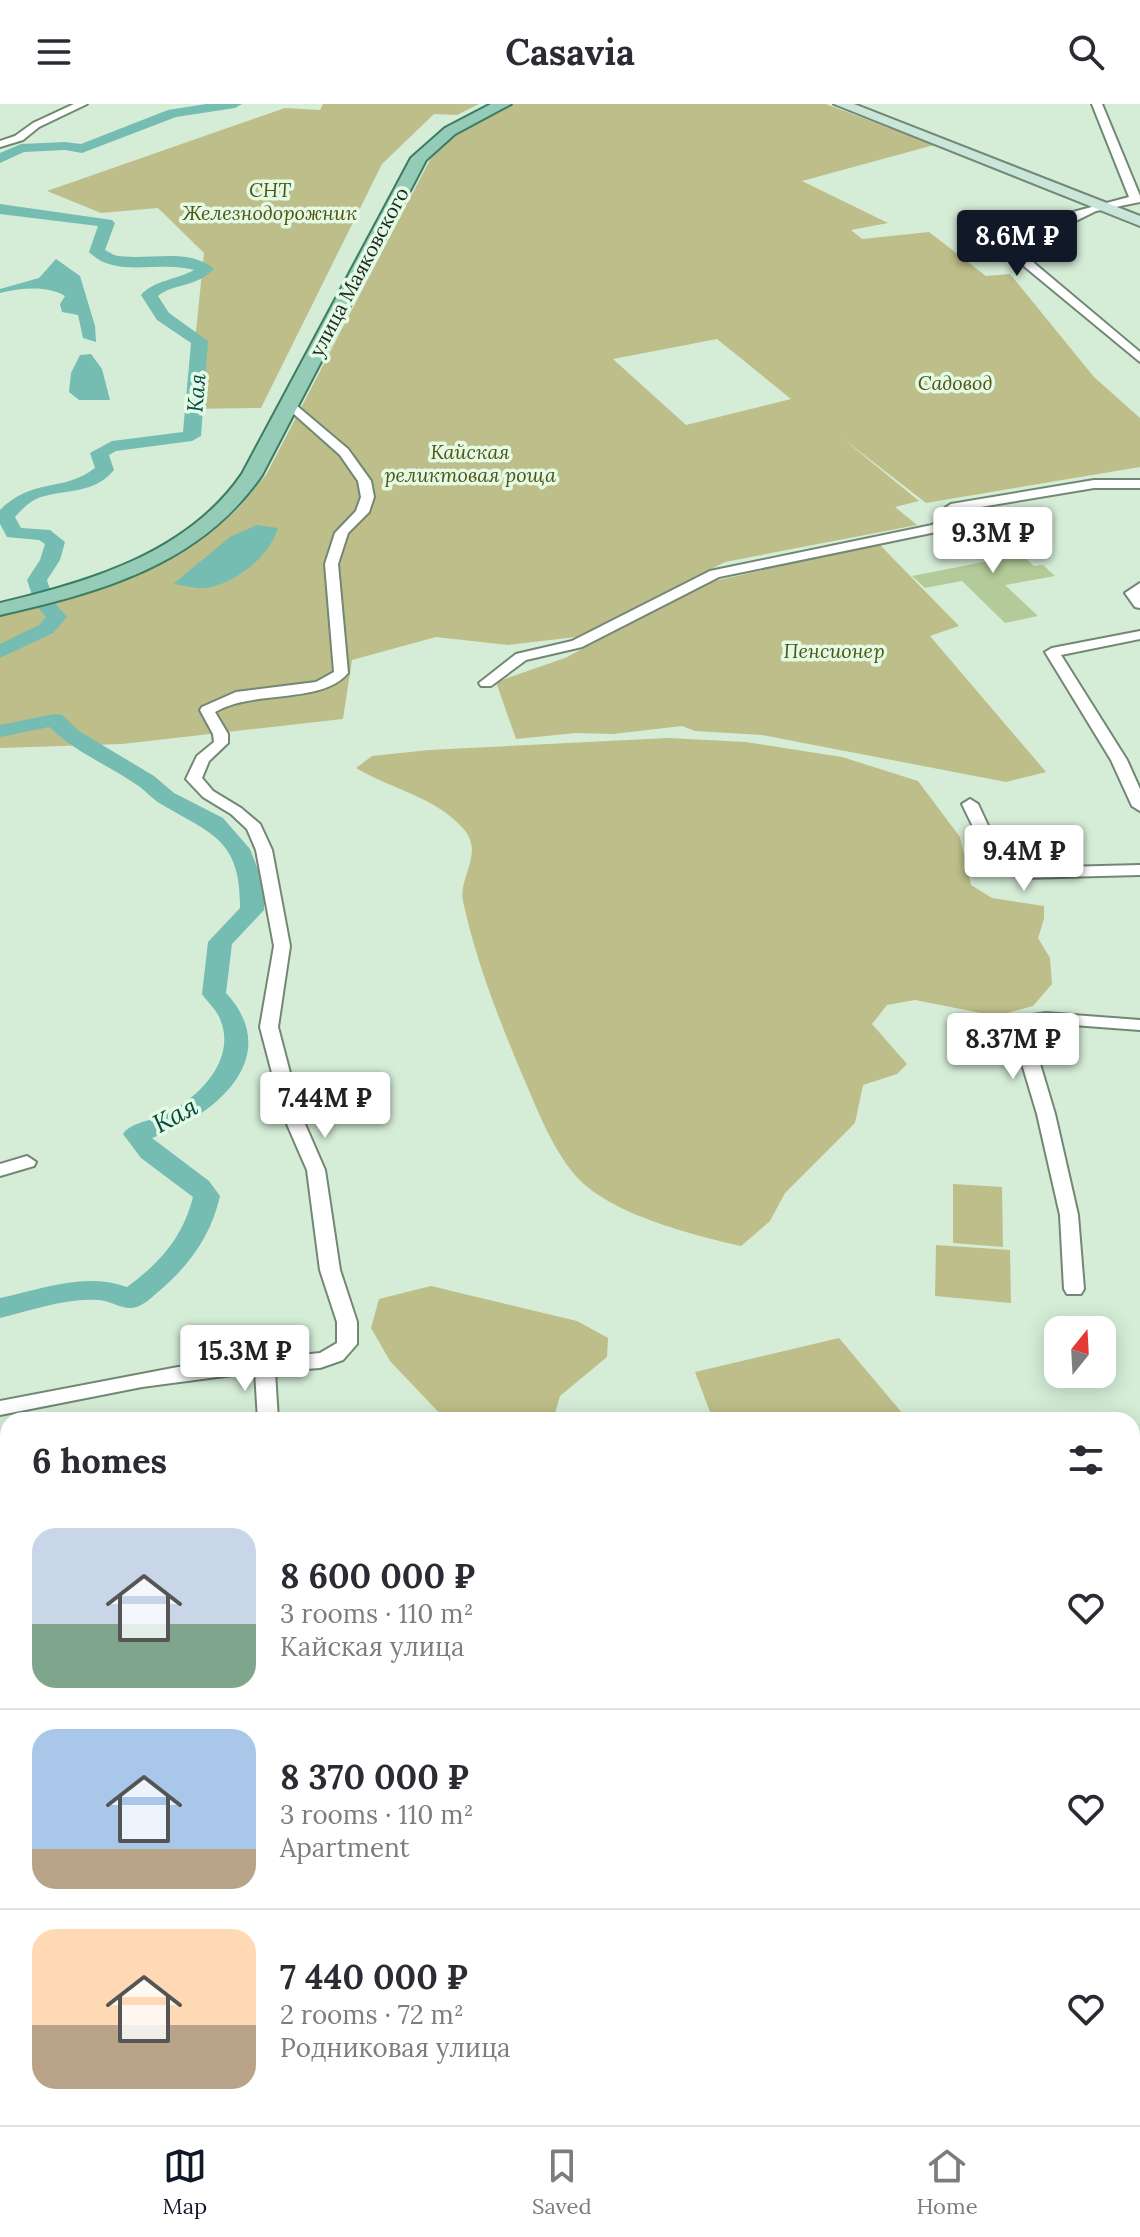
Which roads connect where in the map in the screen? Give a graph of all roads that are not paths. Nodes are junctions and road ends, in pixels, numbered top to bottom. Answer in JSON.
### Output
{"nodes":[{"id":1,"x":82,"y":104,"type":"edge"},
{"id":2,"x":491,"y":104,"type":"edge"},
{"id":3,"x":503,"y":104,"type":"edge"},
{"id":4,"x":841,"y":104,"type":"edge"},
{"id":5,"x":1097,"y":104,"type":"edge"},
{"id":6,"x":0,"y":144,"type":"edge"},
{"id":7,"x":1138,"y":199,"type":"edge"},
{"id":8,"x":1098,"y":205,"type":"junction"},
{"id":9,"x":1140,"y":221,"type":"edge"},
{"id":10,"x":1140,"y":358,"type":"edge"},
{"id":11,"x":282,"y":407,"type":"junction"},
{"id":12,"x":1140,"y":484,"type":"edge"},
{"id":13,"x":77,"y":585,"type":"junction"},
{"id":14,"x":1140,"y":587,"type":"edge"},
{"id":15,"x":5,"y":602,"type":"edge"},
{"id":16,"x":1140,"y":604,"type":"edge"},
{"id":17,"x":1140,"y":635,"type":"edge"},
{"id":18,"x":486,"y":683,"type":"dead end"},
{"id":19,"x":970,"y":804,"type":"dead end"},
{"id":20,"x":1140,"y":806,"type":"edge"},
{"id":21,"x":1140,"y":870,"type":"edge"},
{"id":22,"x":1140,"y":1025,"type":"edge"},
{"id":23,"x":27,"y":1162,"type":"dead end"},
{"id":24,"x":0,"y":1170,"type":"edge"},
{"id":25,"x":1074,"y":1289,"type":"dead end"},
{"id":26,"x":265,"y":1364,"type":"junction"},
{"id":27,"x":0,"y":1408,"type":"edge"},
{"id":28,"x":268,"y":1412,"type":"edge"}],
"edges":[{"from":1,"to":6,"type":"street"},
{"from":2,"to":11,"type":"main road","name":"улица Маяковского"},
{"from":3,"to":11,"type":"main road","name":"улица Маяковского"},
{"from":4,"to":8,"type":"street"},
{"from":5,"to":7,"type":"street"},
{"from":7,"to":8,"type":"street"},
{"from":8,"to":9,"type":"street"},
{"from":8,"to":10,"type":"street"},
{"from":11,"to":13,"type":"main road"},
{"from":11,"to":13,"type":"main road","name":"улица Маяковского"},
{"from":11,"to":26,"type":"street"},
{"from":12,"to":18,"type":"street"},
{"from":13,"to":15,"type":"main road"},
{"from":14,"to":16,"type":"street"},
{"from":17,"to":20,"type":"street"},
{"from":19,"to":21,"type":"street"},
{"from":22,"to":25,"type":"street"},
{"from":23,"to":24,"type":"street"},
{"from":26,"to":27,"type":"street"},
{"from":26,"to":28,"type":"street"}]}
